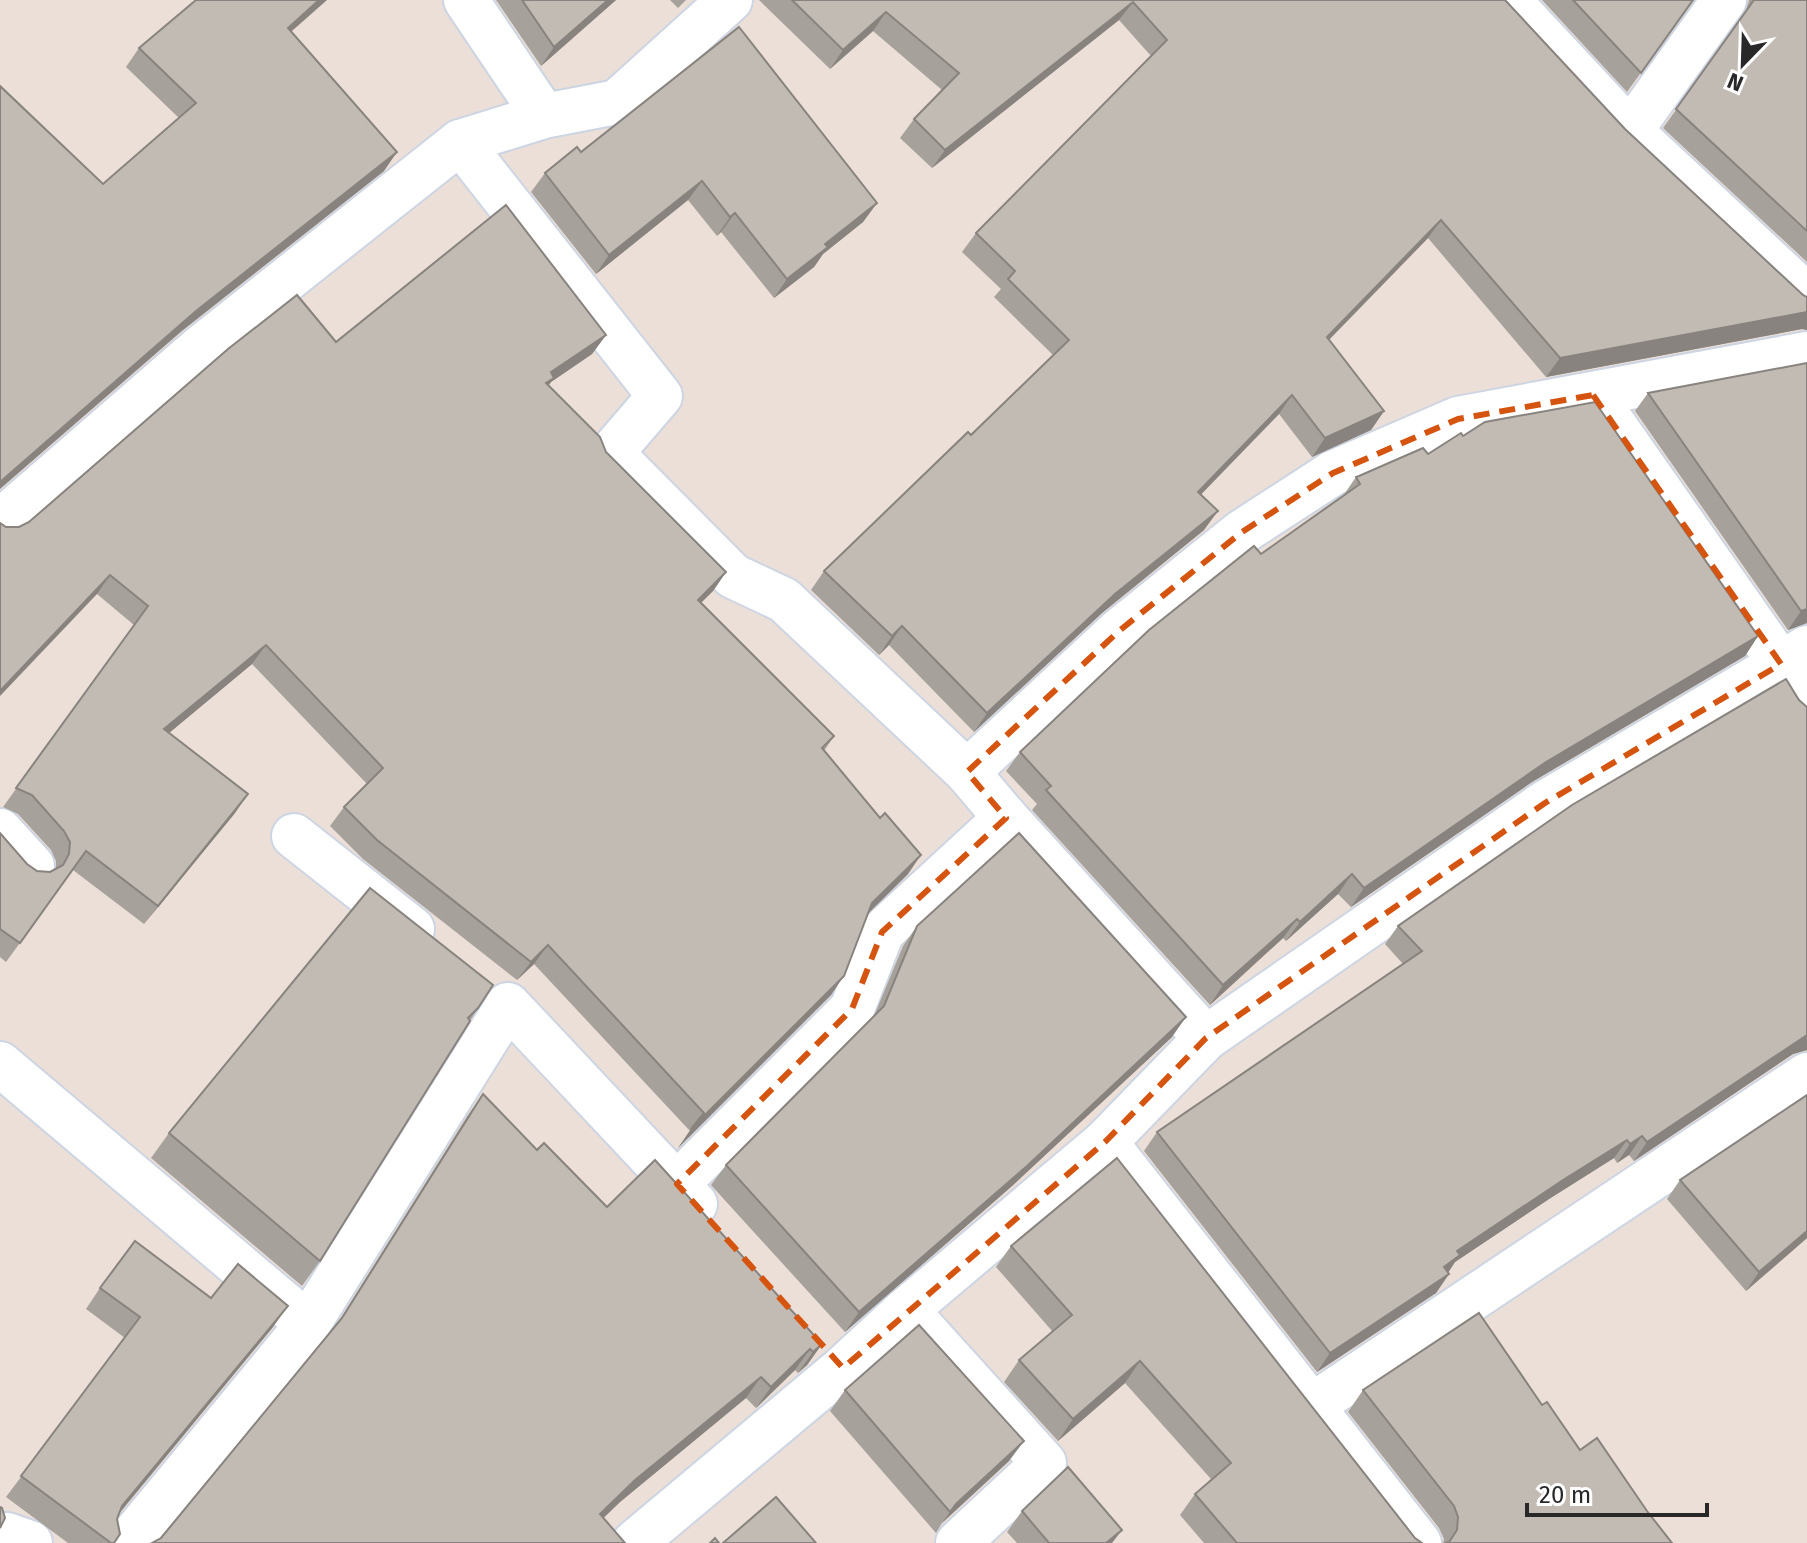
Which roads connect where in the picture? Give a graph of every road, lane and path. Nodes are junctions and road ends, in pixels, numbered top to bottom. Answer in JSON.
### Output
{"nodes":[{"id":1,"x":466,"y":0,"type":"edge"},
{"id":2,"x":730,"y":0,"type":"edge"},
{"id":3,"x":1508,"y":0,"type":"edge"},
{"id":4,"x":1724,"y":0,"type":"edge"},
{"id":5,"x":544,"y":116,"type":"junction"},
{"id":6,"x":1630,"y":131,"type":"junction"},
{"id":7,"x":460,"y":142,"type":"junction"},
{"id":8,"x":1807,"y":296,"type":"edge"},
{"id":9,"x":1807,"y":354,"type":"edge"},
{"id":10,"x":1593,"y":395,"type":"junction"},
{"id":11,"x":0,"y":522,"type":"edge"},
{"id":12,"x":1794,"y":656,"type":"edge"},
{"id":13,"x":1807,"y":706,"type":"edge"},
{"id":14,"x":967,"y":772,"type":"junction"},
{"id":15,"x":1006,"y":818,"type":"junction"},
{"id":16,"x":0,"y":831,"type":"edge"},
{"id":17,"x":294,"y":836,"type":"dead end"},
{"id":18,"x":32,"y":866,"type":"edge"},
{"id":19,"x":508,"y":1005,"type":"junction"},
{"id":20,"x":1206,"y":1038,"type":"junction"},
{"id":21,"x":0,"y":1064,"type":"edge"},
{"id":22,"x":1807,"y":1075,"type":"edge"},
{"id":23,"x":1105,"y":1142,"type":"junction"},
{"id":24,"x":677,"y":1184,"type":"junction"},
{"id":25,"x":718,"y":1230,"type":"edge"},
{"id":26,"x":906,"y":1310,"type":"junction"},
{"id":27,"x":308,"y":1324,"type":"junction"},
{"id":28,"x":812,"y":1333,"type":"edge"},
{"id":29,"x":843,"y":1368,"type":"junction"},
{"id":30,"x":1313,"y":1405,"type":"junction"},
{"id":31,"x":127,"y":1543,"type":"edge"},
{"id":32,"x":634,"y":1543,"type":"edge"},
{"id":33,"x":958,"y":1543,"type":"edge"},
{"id":34,"x":1419,"y":1543,"type":"edge"}],
"edges":[{"from":1,"to":5,"type":"street"},
{"from":2,"to":5,"type":"street"},
{"from":3,"to":6,"type":"street"},
{"from":4,"to":6,"type":"street"},
{"from":5,"to":7,"type":"street"},
{"from":6,"to":8,"type":"street"},
{"from":7,"to":11,"type":"street"},
{"from":7,"to":14,"type":"street"},
{"from":9,"to":10,"type":"street"},
{"from":10,"to":12,"type":"street"},
{"from":10,"to":14,"type":"street"},
{"from":12,"to":13,"type":"street"},
{"from":12,"to":20,"type":"street"},
{"from":14,"to":15,"type":"street"},
{"from":15,"to":20,"type":"street"},
{"from":15,"to":24,"type":"street"},
{"from":16,"to":18,"type":"street"},
{"from":17,"to":19,"type":"street"},
{"from":19,"to":24,"type":"street"},
{"from":19,"to":27,"type":"street"},
{"from":20,"to":23,"type":"street"},
{"from":21,"to":27,"type":"street"},
{"from":22,"to":30,"type":"street"},
{"from":23,"to":26,"type":"street"},
{"from":23,"to":30,"type":"street"},
{"from":24,"to":25,"type":"street"},
{"from":26,"to":29,"type":"street"},
{"from":26,"to":33,"type":"street"},
{"from":27,"to":31,"type":"street"},
{"from":28,"to":29,"type":"street"},
{"from":29,"to":32,"type":"street"},
{"from":30,"to":34,"type":"street"}]}
